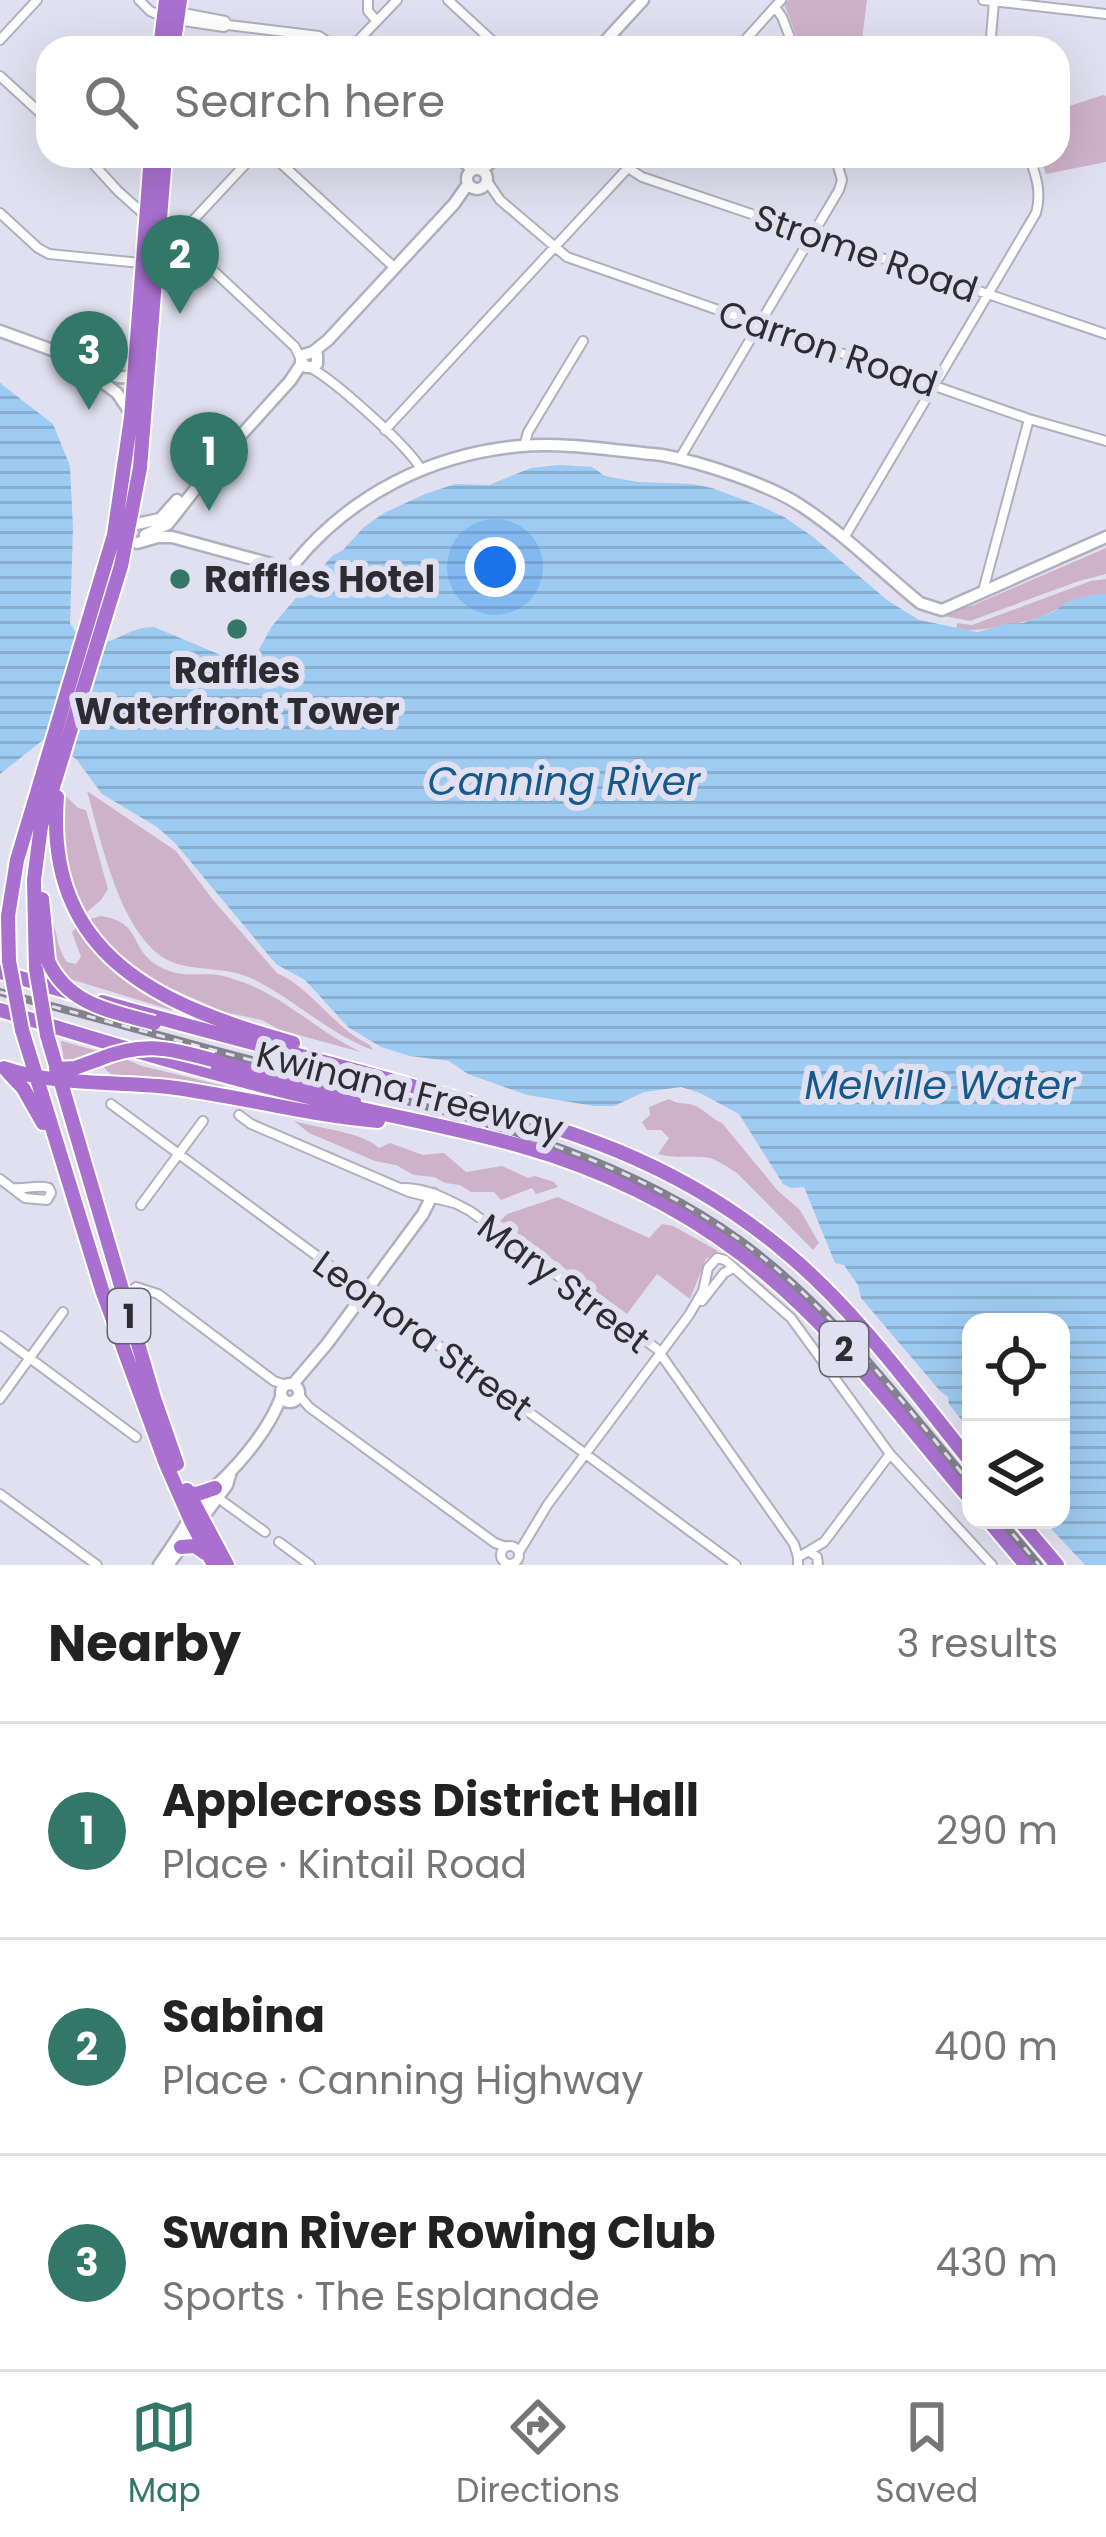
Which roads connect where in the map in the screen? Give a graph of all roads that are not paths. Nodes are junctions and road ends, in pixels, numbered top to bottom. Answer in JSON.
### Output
{"nodes":[{"id":1,"x":37,"y":0,"type":"edge"},
{"id":2,"x":139,"y":0,"type":"edge"},
{"id":3,"x":368,"y":0,"type":"edge"},
{"id":4,"x":397,"y":0,"type":"edge"},
{"id":5,"x":448,"y":0,"type":"edge"},
{"id":6,"x":983,"y":0,"type":"edge"},
{"id":7,"x":994,"y":1,"type":"edge"},
{"id":8,"x":638,"y":2,"type":"edge"},
{"id":9,"x":778,"y":3,"type":"edge"},
{"id":10,"x":169,"y":8,"type":"edge"},
{"id":11,"x":1106,"y":14,"type":"edge"},
{"id":12,"x":377,"y":21,"type":"junction"},
{"id":13,"x":319,"y":36,"type":"edge"},
{"id":14,"x":363,"y":36,"type":"edge"},
{"id":15,"x":487,"y":36,"type":"edge"},
{"id":16,"x":609,"y":36,"type":"edge"},
{"id":17,"x":748,"y":36,"type":"edge"},
{"id":18,"x":789,"y":36,"type":"edge"},
{"id":19,"x":991,"y":36,"type":"edge"},
{"id":20,"x":0,"y":40,"type":"edge"},
{"id":21,"x":0,"y":76,"type":"edge"},
{"id":22,"x":36,"y":109,"type":"edge"},
{"id":23,"x":97,"y":168,"type":"edge"},
{"id":24,"x":150,"y":168,"type":"edge"},
{"id":25,"x":164,"y":168,"type":"edge"},
{"id":26,"x":242,"y":168,"type":"edge"},
{"id":27,"x":286,"y":168,"type":"edge"},
{"id":28,"x":464,"y":168,"type":"edge"},
{"id":29,"x":488,"y":168,"type":"edge"},
{"id":30,"x":628,"y":168,"type":"joint"},
{"id":31,"x":838,"y":168,"type":"edge"},
{"id":32,"x":1033,"y":168,"type":"edge"},
{"id":33,"x":477,"y":180,"type":"junction"},
{"id":34,"x":0,"y":213,"type":"edge"},
{"id":35,"x":147,"y":218,"type":"junction"},
{"id":36,"x":812,"y":235,"type":"junction"},
{"id":37,"x":553,"y":248,"type":"junction"},
{"id":38,"x":143,"y":263,"type":"junction"},
{"id":39,"x":395,"y":268,"type":"junction"},
{"id":40,"x":987,"y":294,"type":"junction"},
{"id":41,"x":758,"y":323,"type":"junction"},
{"id":42,"x":0,"y":332,"type":"edge"},
{"id":43,"x":1106,"y":334,"type":"edge"},
{"id":44,"x":583,"y":341,"type":"dead end"},
{"id":45,"x":67,"y":355,"type":"junction"},
{"id":46,"x":308,"y":359,"type":"junction"},
{"id":47,"x":135,"y":374,"type":"junction"},
{"id":48,"x":934,"y":384,"type":"junction"},
{"id":49,"x":131,"y":418,"type":"junction"},
{"id":50,"x":1029,"y":419,"type":"junction"},
{"id":51,"x":385,"y":430,"type":"junction"},
{"id":52,"x":1106,"y":441,"type":"edge"},
{"id":53,"x":524,"y":446,"type":"junction"},
{"id":54,"x":680,"y":458,"type":"junction"},
{"id":55,"x":214,"y":465,"type":"junction"},
{"id":56,"x":421,"y":469,"type":"junction"},
{"id":57,"x":173,"y":518,"type":"junction"},
{"id":58,"x":131,"y":524,"type":"junction"},
{"id":59,"x":114,"y":535,"type":"junction"},
{"id":60,"x":844,"y":538,"type":"junction"},
{"id":61,"x":1106,"y":542,"type":"edge"},
{"id":62,"x":137,"y":543,"type":"junction"},
{"id":63,"x":302,"y":554,"type":"junction"},
{"id":64,"x":121,"y":566,"type":"junction"},
{"id":65,"x":982,"y":594,"type":"junction"},
{"id":66,"x":95,"y":630,"type":"junction"},
{"id":67,"x":52,"y":766,"type":"junction"},
{"id":68,"x":36,"y":858,"type":"junction"},
{"id":69,"x":17,"y":860,"type":"junction"},
{"id":70,"x":0,"y":883,"type":"edge"},
{"id":71,"x":4,"y":903,"type":"edge"},
{"id":72,"x":33,"y":932,"type":"junction"},
{"id":73,"x":42,"y":965,"type":"junction"},
{"id":74,"x":5,"y":966,"type":"edge"},
{"id":75,"x":0,"y":1011,"type":"edge"},
{"id":76,"x":23,"y":1024,"type":"junction"},
{"id":77,"x":345,"y":1066,"type":"junction"},
{"id":78,"x":2,"y":1067,"type":"edge"},
{"id":79,"x":57,"y":1074,"type":"junction"},
{"id":80,"x":35,"y":1075,"type":"junction"},
{"id":81,"x":93,"y":1082,"type":"junction"},
{"id":82,"x":111,"y":1104,"type":"dead end"},
{"id":83,"x":380,"y":1113,"type":"junction"},
{"id":84,"x":239,"y":1115,"type":"dead end"},
{"id":85,"x":70,"y":1117,"type":"junction"},
{"id":86,"x":203,"y":1120,"type":"dead end"},
{"id":87,"x":539,"y":1122,"type":"junction"},
{"id":88,"x":438,"y":1126,"type":"junction"},
{"id":89,"x":56,"y":1142,"type":"junction"},
{"id":90,"x":178,"y":1154,"type":"junction"},
{"id":91,"x":0,"y":1179,"type":"edge"},
{"id":92,"x":12,"y":1188,"type":"junction"},
{"id":93,"x":429,"y":1196,"type":"junction"},
{"id":94,"x":141,"y":1205,"type":"dead end"},
{"id":95,"x":733,"y":1268,"type":"junction"},
{"id":96,"x":365,"y":1292,"type":"junction"},
{"id":97,"x":123,"y":1297,"type":"junction"},
{"id":98,"x":63,"y":1312,"type":"dead end"},
{"id":99,"x":689,"y":1316,"type":"junction"},
{"id":100,"x":0,"y":1336,"type":"edge"},
{"id":101,"x":660,"y":1355,"type":"junction"},
{"id":102,"x":30,"y":1358,"type":"junction"},
{"id":103,"x":287,"y":1394,"type":"junction"},
{"id":104,"x":0,"y":1400,"type":"edge"},
{"id":105,"x":136,"y":1437,"type":"dead end"},
{"id":106,"x":962,"y":1451,"type":"edge"},
{"id":107,"x":890,"y":1454,"type":"junction"},
{"id":108,"x":586,"y":1455,"type":"junction"},
{"id":109,"x":962,"y":1489,"type":"edge"},
{"id":110,"x":0,"y":1493,"type":"edge"},
{"id":111,"x":189,"y":1493,"type":"junction"},
{"id":112,"x":215,"y":1493,"type":"junction"},
{"id":113,"x":196,"y":1520,"type":"junction"},
{"id":114,"x":996,"y":1529,"type":"edge"},
{"id":115,"x":1026,"y":1529,"type":"edge"},
{"id":116,"x":265,"y":1532,"type":"dead end"},
{"id":117,"x":279,"y":1542,"type":"dead end"},
{"id":118,"x":824,"y":1542,"type":"junction"},
{"id":119,"x":181,"y":1547,"type":"junction"},
{"id":120,"x":803,"y":1556,"type":"edge"},
{"id":121,"x":511,"y":1559,"type":"edge"},
{"id":122,"x":212,"y":1561,"type":"edge"},
{"id":123,"x":819,"y":1563,"type":"edge"},
{"id":124,"x":98,"y":1565,"type":"edge"},
{"id":125,"x":163,"y":1565,"type":"edge"},
{"id":126,"x":227,"y":1565,"type":"edge"},
{"id":127,"x":310,"y":1565,"type":"edge"},
{"id":128,"x":736,"y":1565,"type":"edge"},
{"id":129,"x":992,"y":1565,"type":"edge"},
{"id":130,"x":1026,"y":1565,"type":"edge"},
{"id":131,"x":1057,"y":1565,"type":"edge"}],
"edges":[{"from":1,"to":20,"type":"street"},
{"from":2,"to":10,"type":"street"},
{"from":3,"to":12,"type":"street"},
{"from":4,"to":12,"type":"street"},
{"from":5,"to":15,"type":"street"},
{"from":6,"to":7,"type":"street"},
{"from":7,"to":11,"type":"street"},
{"from":7,"to":19,"type":"street"},
{"from":8,"to":16,"type":"street"},
{"from":9,"to":17,"type":"street"},
{"from":9,"to":18,"type":"street"},
{"from":10,"to":13,"type":"street"},
{"from":12,"to":14,"type":"street"},
{"from":21,"to":22,"type":"street"},
{"from":23,"to":35,"type":"street"},
{"from":24,"to":35,"type":"highway"},
{"from":25,"to":58,"type":"highway"},
{"from":26,"to":46,"type":"street"},
{"from":27,"to":39,"type":"street"},
{"from":28,"to":33,"type":"street"},
{"from":29,"to":33,"type":"street"},
{"from":30,"to":36,"type":"street","name":"Strome Road"},
{"from":30,"to":37,"type":"street"},
{"from":31,"to":36,"type":"street"},
{"from":32,"to":40,"type":"street"},
{"from":33,"to":37,"type":"street"},
{"from":33,"to":39,"type":"street"},
{"from":34,"to":38,"type":"street"},
{"from":35,"to":38,"type":"highway"},
{"from":36,"to":40,"type":"street","name":"Strome Road"},
{"from":36,"to":41,"type":"street"},
{"from":37,"to":41,"type":"street","name":"Carron Road"},
{"from":37,"to":51,"type":"street"},
{"from":38,"to":47,"type":"highway"},
{"from":39,"to":46,"type":"street"},
{"from":40,"to":43,"type":"street","name":"Strome Road"},
{"from":40,"to":48,"type":"street"},
{"from":41,"to":48,"type":"street","name":"Carron Road"},
{"from":41,"to":54,"type":"street"},
{"from":42,"to":45,"type":"street"},
{"from":44,"to":53,"type":"street"},
{"from":45,"to":47,"type":"street"},
{"from":45,"to":49,"type":"street"},
{"from":46,"to":51,"type":"street"},
{"from":46,"to":55,"type":"street"},
{"from":47,"to":49,"type":"highway"},
{"from":48,"to":50,"type":"street","name":"Carron Road"},
{"from":48,"to":60,"type":"street"},
{"from":49,"to":59,"type":"highway"},
{"from":50,"to":52,"type":"street","name":"Carron Road"},
{"from":50,"to":65,"type":"street"},
{"from":51,"to":56,"type":"street"},
{"from":53,"to":54,"type":"street"},
{"from":53,"to":56,"type":"street"},
{"from":54,"to":60,"type":"street"},
{"from":55,"to":57,"type":"street"},
{"from":55,"to":58,"type":"street"},
{"from":56,"to":63,"type":"street"},
{"from":57,"to":62,"type":"street"},
{"from":57,"to":63,"type":"street"},
{"from":58,"to":59,"type":"street"},
{"from":58,"to":64,"type":"highway"},
{"from":59,"to":66,"type":"highway"},
{"from":60,"to":65,"type":"street"},
{"from":61,"to":65,"type":"street"},
{"from":62,"to":63,"type":"street"},
{"from":62,"to":64,"type":"street"},
{"from":64,"to":66,"type":"highway"},
{"from":66,"to":67,"type":"highway"},
{"from":67,"to":68,"type":"highway"},
{"from":67,"to":69,"type":"highway"},
{"from":67,"to":87,"type":"highway"},
{"from":68,"to":72,"type":"highway"},
{"from":68,"to":73,"type":"highway"},
{"from":69,"to":70,"type":"highway"},
{"from":69,"to":71,"type":"highway"},
{"from":71,"to":72,"type":"highway"},
{"from":71,"to":74,"type":"highway"},
{"from":72,"to":73,"type":"highway","number":"1"},
{"from":73,"to":77,"type":"highway","bridge":true},
{"from":73,"to":79,"type":"highway","number":"1","bridge":true},
{"from":74,"to":76,"type":"highway","bridge":true},
{"from":74,"to":77,"type":"highway","name":"Kwinana Freeway","number":"2"},
{"from":75,"to":76,"type":"highway","name":"Kwinana Freeway"},
{"from":76,"to":80,"type":"highway"},
{"from":76,"to":83,"type":"highway","name":"Kwinana Freeway","number":"2"},
{"from":77,"to":87,"type":"highway","name":"Kwinana Freeway","number":"2"},
{"from":78,"to":80,"type":"highway"},
{"from":78,"to":89,"type":"highway","number":"1"},
{"from":79,"to":80,"type":"highway"},
{"from":79,"to":81,"type":"highway"},
{"from":79,"to":83,"type":"highway","bridge":true},
{"from":79,"to":85,"type":"highway","number":"1"},
{"from":80,"to":89,"type":"highway"},
{"from":81,"to":85,"type":"highway"},
{"from":81,"to":88,"type":"highway"},
{"from":82,"to":90,"type":"street","name":"Leonora Street"},
{"from":83,"to":88,"type":"highway","name":"Kwinana Freeway","number":"2"},
{"from":84,"to":93,"type":"street","name":"Mary Street"},
{"from":85,"to":97,"type":"highway","number":"1"},
{"from":86,"to":90,"type":"street"},
{"from":87,"to":106,"type":"highway","name":"Kwinana Freeway","number":"2"},
{"from":88,"to":109,"type":"highway","name":"Kwinana Freeway","number":"2"},
{"from":89,"to":113,"type":"highway","number":"1"},
{"from":90,"to":94,"type":"street"},
{"from":90,"to":96,"type":"street","name":"Leonora Street"},
{"from":91,"to":92,"type":"street"},
{"from":92,"to":92,"type":"street"},
{"from":93,"to":96,"type":"street"},
{"from":93,"to":101,"type":"street","name":"Mary Street"},
{"from":95,"to":99,"type":"street"},
{"from":95,"to":99,"type":"street"},
{"from":95,"to":107,"type":"street"},
{"from":96,"to":103,"type":"street"},
{"from":96,"to":108,"type":"street","name":"Leonora Street"},
{"from":97,"to":103,"type":"street"},
{"from":97,"to":111,"type":"highway","number":"1"},
{"from":98,"to":102,"type":"street"},
{"from":99,"to":101,"type":"street"},
{"from":100,"to":102,"type":"street"},
{"from":101,"to":108,"type":"street"},
{"from":101,"to":120,"type":"street","name":"Mary Street"},
{"from":102,"to":104,"type":"street"},
{"from":102,"to":105,"type":"street"},
{"from":103,"to":112,"type":"street"},
{"from":103,"to":121,"type":"street"},
{"from":107,"to":118,"type":"street"},
{"from":107,"to":129,"type":"street"},
{"from":108,"to":121,"type":"street"},
{"from":108,"to":128,"type":"street","name":"Leonora Street"},
{"from":110,"to":124,"type":"street"},
{"from":111,"to":112,"type":"highway"},
{"from":111,"to":113,"type":"highway","number":"1"},
{"from":112,"to":113,"type":"street"},
{"from":112,"to":116,"type":"street"},
{"from":113,"to":119,"type":"street"},
{"from":113,"to":122,"type":"highway","number":"1"},
{"from":113,"to":125,"type":"street"},
{"from":113,"to":126,"type":"highway","number":"1"},
{"from":114,"to":130,"type":"highway"},
{"from":115,"to":131,"type":"highway"},
{"from":117,"to":127,"type":"street"},
{"from":118,"to":120,"type":"street"},
{"from":118,"to":123,"type":"street"},
{"from":119,"to":122,"type":"highway"},
{"from":119,"to":125,"type":"street"},
{"from":120,"to":123,"type":"street","name":"Mary Street"}]}
